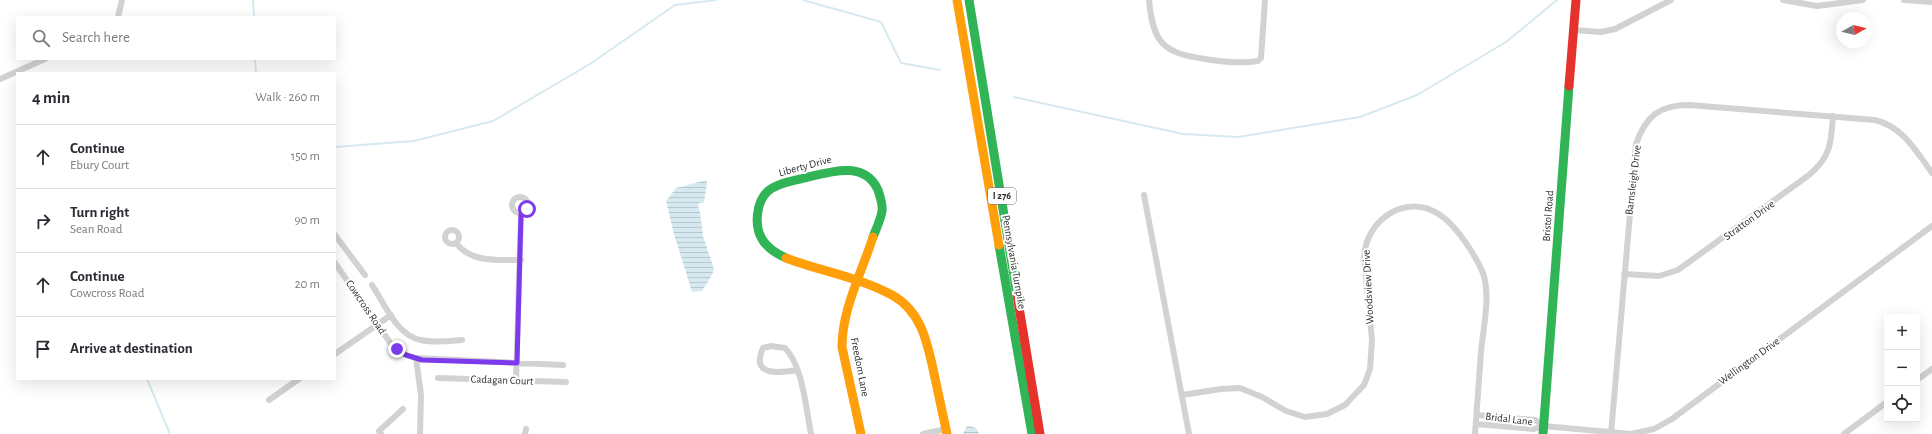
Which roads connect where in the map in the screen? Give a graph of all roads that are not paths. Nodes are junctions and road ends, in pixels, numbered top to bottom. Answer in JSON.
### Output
{"nodes":[{"id":1,"x":122,"y":0,"type":"edge"},
{"id":2,"x":957,"y":0,"type":"edge"},
{"id":3,"x":969,"y":0,"type":"edge"},
{"id":4,"x":1149,"y":0,"type":"edge"},
{"id":5,"x":1265,"y":0,"type":"edge"},
{"id":6,"x":1576,"y":0,"type":"edge"},
{"id":7,"x":1671,"y":0,"type":"edge"},
{"id":8,"x":1783,"y":0,"type":"edge"},
{"id":9,"x":1863,"y":0,"type":"edge"},
{"id":10,"x":1904,"y":0,"type":"edge"},
{"id":11,"x":1932,"y":2,"type":"edge"},
{"id":12,"x":119,"y":16,"type":"edge"},
{"id":13,"x":1573,"y":30,"type":"junction"},
{"id":14,"x":43,"y":60,"type":"edge"},
{"id":15,"x":0,"y":79,"type":"edge"},
{"id":16,"x":1833,"y":116,"type":"junction"},
{"id":17,"x":1932,"y":172,"type":"edge"},
{"id":18,"x":1144,"y":195,"type":"dead end"},
{"id":19,"x":521,"y":214,"type":"dead end"},
{"id":20,"x":1932,"y":226,"type":"edge"},
{"id":21,"x":336,"y":236,"type":"edge"},
{"id":22,"x":341,"y":243,"type":"junction"},
{"id":23,"x":456,"y":244,"type":"dead end"},
{"id":24,"x":336,"y":247,"type":"edge"},
{"id":25,"x":521,"y":260,"type":"junction"},
{"id":26,"x":336,"y":264,"type":"edge"},
{"id":27,"x":1624,"y":274,"type":"junction"},
{"id":28,"x":365,"y":275,"type":"dead end"},
{"id":29,"x":858,"y":283,"type":"junction"},
{"id":30,"x":372,"y":285,"type":"dead end"},
{"id":31,"x":391,"y":315,"type":"junction"},
{"id":32,"x":377,"y":325,"type":"junction"},
{"id":33,"x":462,"y":340,"type":"dead end"},
{"id":34,"x":336,"y":353,"type":"edge"},
{"id":35,"x":416,"y":358,"type":"junction"},
{"id":36,"x":517,"y":363,"type":"junction"},
{"id":37,"x":563,"y":365,"type":"dead end"},
{"id":38,"x":1932,"y":369,"type":"edge"},
{"id":39,"x":797,"y":370,"type":"junction"},
{"id":40,"x":438,"y":378,"type":"dead end"},
{"id":41,"x":1920,"y":378,"type":"edge"},
{"id":42,"x":298,"y":380,"type":"edge"},
{"id":43,"x":516,"y":381,"type":"junction"},
{"id":44,"x":566,"y":382,"type":"dead end"},
{"id":45,"x":1182,"y":395,"type":"junction"},
{"id":46,"x":268,"y":400,"type":"dead end"},
{"id":47,"x":1884,"y":404,"type":"edge"},
{"id":48,"x":403,"y":409,"type":"dead end"},
{"id":49,"x":1476,"y":415,"type":"junction"},
{"id":50,"x":1476,"y":424,"type":"junction"},
{"id":51,"x":1544,"y":430,"type":"edge"},
{"id":52,"x":946,"y":432,"type":"edge"},
{"id":53,"x":381,"y":434,"type":"edge"},
{"id":54,"x":420,"y":434,"type":"edge"},
{"id":55,"x":811,"y":434,"type":"edge"},
{"id":56,"x":861,"y":434,"type":"edge"},
{"id":57,"x":923,"y":434,"type":"edge"},
{"id":58,"x":1032,"y":434,"type":"edge"},
{"id":59,"x":1040,"y":434,"type":"edge"},
{"id":60,"x":1189,"y":434,"type":"edge"},
{"id":61,"x":1475,"y":434,"type":"edge"},
{"id":62,"x":1611,"y":434,"type":"edge"},
{"id":63,"x":1844,"y":434,"type":"edge"}],
"edges":[{"from":1,"to":12,"type":"street"},
{"from":2,"to":58,"type":"main road","name":"Pennsylvania Turnpike","number":"I 276"},
{"from":3,"to":59,"type":"main road","name":"Pennsylvania Turnpike","number":"I 276"},
{"from":4,"to":5,"type":"street"},
{"from":6,"to":13,"type":"main road","name":"Bristol Road"},
{"from":7,"to":13,"type":"street"},
{"from":8,"to":9,"type":"street"},
{"from":10,"to":11,"type":"street"},
{"from":13,"to":51,"type":"main road","name":"Bristol Road"},
{"from":14,"to":15,"type":"street"},
{"from":16,"to":17,"type":"street","name":"Barnsleigh Drive"},
{"from":16,"to":27,"type":"street","name":"Stratton Drive"},
{"from":16,"to":27,"type":"street","name":"Barnsleigh Drive"},
{"from":18,"to":45,"type":"street"},
{"from":19,"to":25,"type":"street"},
{"from":20,"to":62,"type":"street","name":"Wellington Drive"},
{"from":21,"to":22,"type":"street"},
{"from":22,"to":24,"type":"street"},
{"from":22,"to":28,"type":"street"},
{"from":23,"to":25,"type":"street"},
{"from":25,"to":36,"type":"street"},
{"from":26,"to":32,"type":"street","name":"Cowcross Road"},
{"from":27,"to":62,"type":"street","name":"Barnsleigh Drive"},
{"from":29,"to":29,"type":"main road","name":"Liberty Drive"},
{"from":29,"to":52,"type":"main road","name":"Liberty Drive"},
{"from":29,"to":56,"type":"main road","name":"Freedom Lane"},
{"from":30,"to":31,"type":"street"},
{"from":31,"to":32,"type":"street"},
{"from":31,"to":33,"type":"street"},
{"from":32,"to":34,"type":"street"},
{"from":32,"to":35,"type":"street","name":"Cowcross Road"},
{"from":35,"to":36,"type":"street"},
{"from":35,"to":54,"type":"street"},
{"from":36,"to":37,"type":"street"},
{"from":36,"to":43,"type":"street"},
{"from":38,"to":41,"type":"street"},
{"from":39,"to":39,"type":"street"},
{"from":39,"to":55,"type":"street"},
{"from":40,"to":43,"type":"street","name":"Cadagan Court"},
{"from":42,"to":46,"type":"street"},
{"from":43,"to":44,"type":"street","name":"Cadagan Court"},
{"from":45,"to":49,"type":"street","name":"Woodsview Drive"},
{"from":45,"to":60,"type":"street"},
{"from":47,"to":63,"type":"street"},
{"from":48,"to":53,"type":"street"},
{"from":49,"to":50,"type":"street","name":"Woodsview Drive"},
{"from":49,"to":51,"type":"street","name":"Bridal Lane"},
{"from":50,"to":51,"type":"street","name":"Bridal Lane"},
{"from":50,"to":61,"type":"street","name":"Woodsview Drive"},
{"from":51,"to":62,"type":"street","name":"Wellington Drive"},
{"from":52,"to":57,"type":"street"}]}
